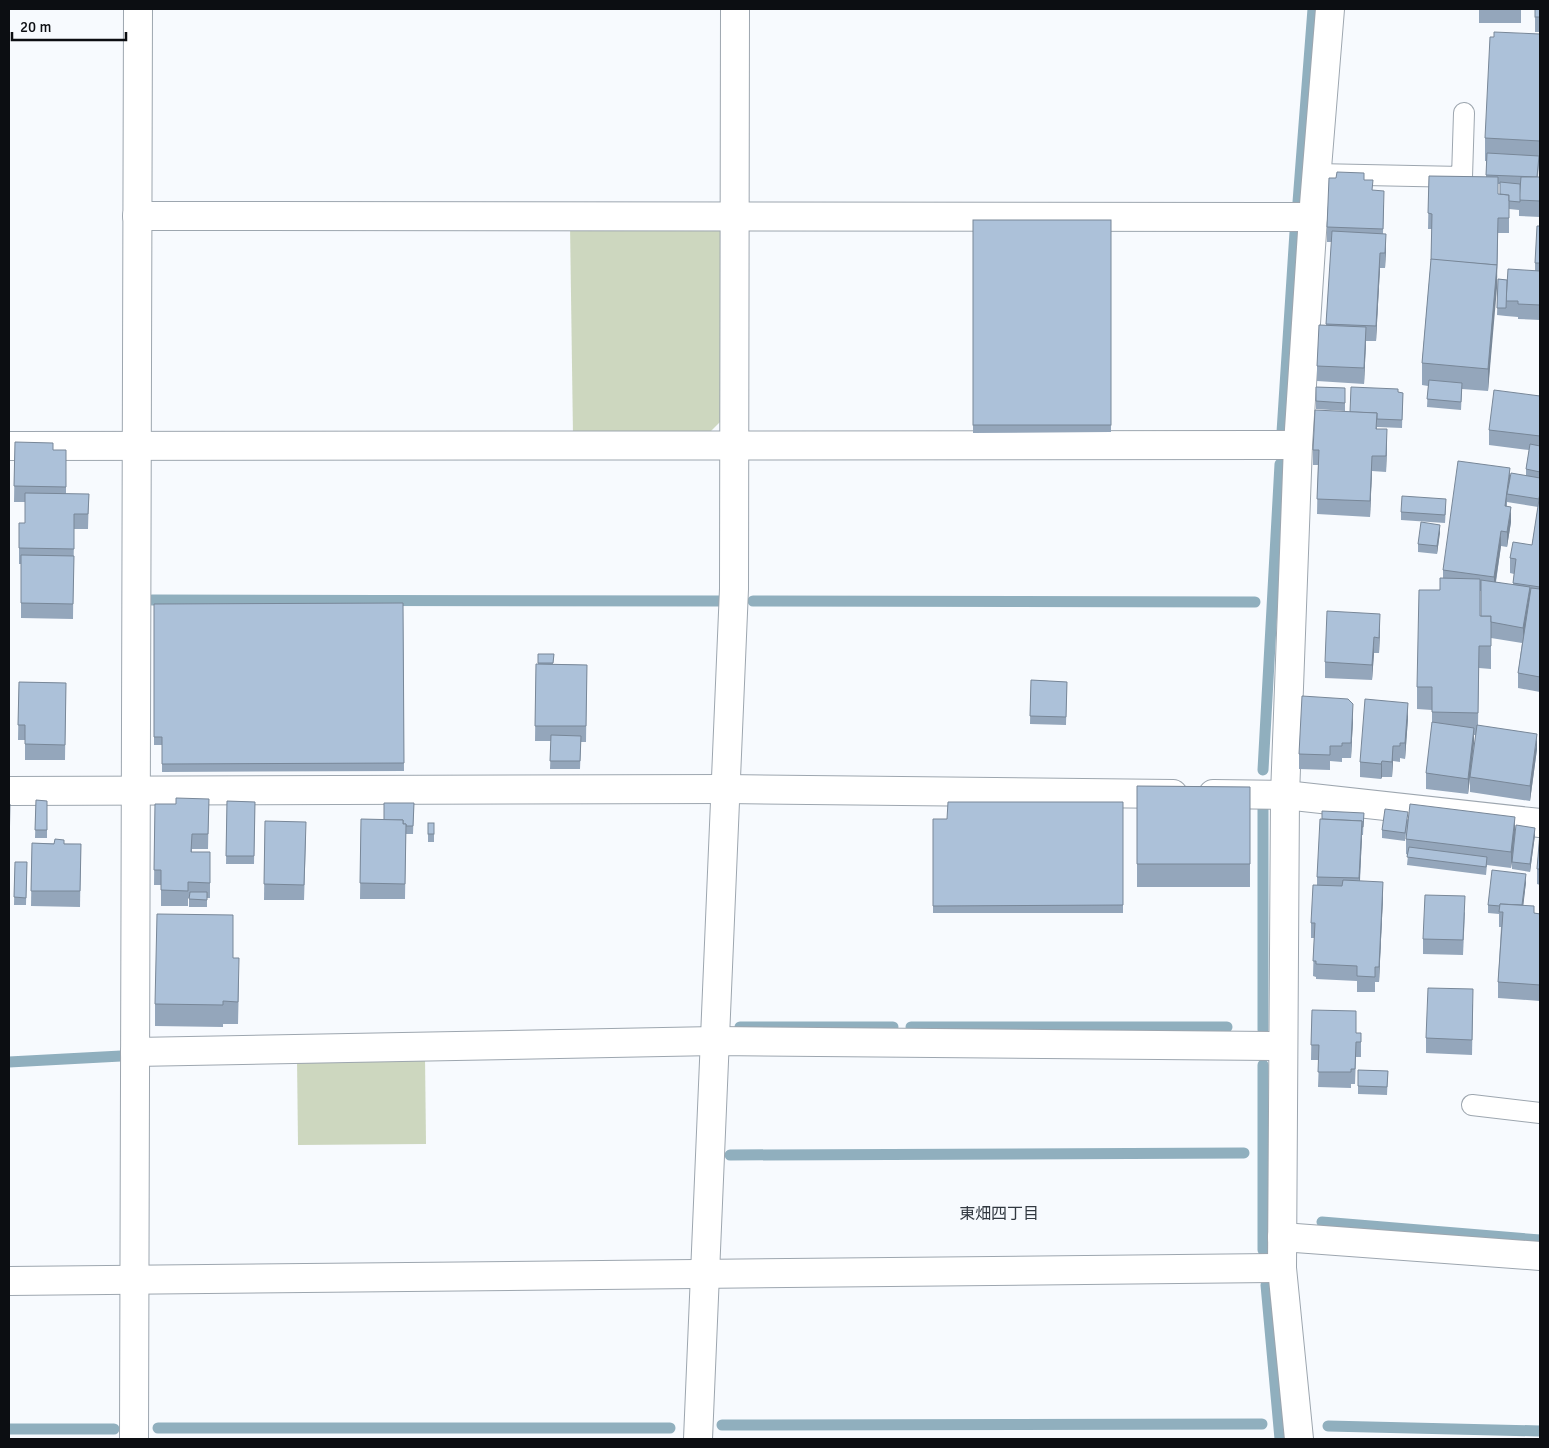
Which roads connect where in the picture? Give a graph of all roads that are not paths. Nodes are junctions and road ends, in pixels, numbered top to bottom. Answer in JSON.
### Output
{"nodes":[{"id":1,"x":138,"y":9,"type":"edge"},
{"id":2,"x":735,"y":9,"type":"edge"},
{"id":3,"x":1330,"y":9,"type":"edge"},
{"id":4,"x":1464,"y":113,"type":"dead end"},
{"id":5,"x":1316,"y":174,"type":"junction"},
{"id":6,"x":137,"y":216,"type":"junction"},
{"id":7,"x":734,"y":216,"type":"junction"},
{"id":8,"x":1313,"y":217,"type":"junction"},
{"id":9,"x":1298,"y":445,"type":"junction"},
{"id":10,"x":9,"y":446,"type":"edge"},
{"id":11,"x":734,"y":446,"type":"junction"},
{"id":12,"x":137,"y":447,"type":"junction"},
{"id":13,"x":726,"y":789,"type":"junction"},
{"id":14,"x":9,"y":791,"type":"edge"},
{"id":15,"x":136,"y":792,"type":"junction"},
{"id":16,"x":1285,"y":795,"type":"junction"},
{"id":17,"x":1540,"y":821,"type":"edge"},
{"id":18,"x":715,"y":1041,"type":"junction"},
{"id":19,"x":1283,"y":1046,"type":"junction"},
{"id":20,"x":135,"y":1052,"type":"junction"},
{"id":21,"x":1472,"y":1105,"type":"dead end"},
{"id":22,"x":1540,"y":1113,"type":"edge"},
{"id":23,"x":1282,"y":1237,"type":"junction"},
{"id":24,"x":1540,"y":1256,"type":"edge"},
{"id":25,"x":1282,"y":1268,"type":"junction"},
{"id":26,"x":705,"y":1274,"type":"junction"},
{"id":27,"x":9,"y":1281,"type":"edge"},
{"id":28,"x":135,"y":1281,"type":"junction"},
{"id":29,"x":134,"y":1439,"type":"edge"},
{"id":30,"x":698,"y":1439,"type":"edge"},
{"id":31,"x":1299,"y":1439,"type":"edge"}],
"edges":[{"from":1,"to":6,"type":"street"},
{"from":2,"to":7,"type":"street"},
{"from":3,"to":5,"type":"street"},
{"from":4,"to":5,"type":"lane"},
{"from":5,"to":8,"type":"street"},
{"from":6,"to":7,"type":"street"},
{"from":6,"to":12,"type":"street"},
{"from":7,"to":8,"type":"street"},
{"from":7,"to":11,"type":"street"},
{"from":8,"to":9,"type":"street"},
{"from":9,"to":11,"type":"street"},
{"from":9,"to":16,"type":"street"},
{"from":10,"to":12,"type":"street"},
{"from":11,"to":12,"type":"street"},
{"from":11,"to":13,"type":"street"},
{"from":12,"to":15,"type":"street"},
{"from":13,"to":15,"type":"street"},
{"from":13,"to":16,"type":"street"},
{"from":13,"to":18,"type":"street"},
{"from":14,"to":15,"type":"street"},
{"from":15,"to":20,"type":"street"},
{"from":16,"to":17,"type":"street"},
{"from":16,"to":19,"type":"street"},
{"from":18,"to":19,"type":"street"},
{"from":18,"to":20,"type":"street"},
{"from":18,"to":26,"type":"street"},
{"from":19,"to":23,"type":"street"},
{"from":20,"to":28,"type":"street"},
{"from":21,"to":22,"type":"lane"},
{"from":23,"to":24,"type":"street"},
{"from":23,"to":25,"type":"street"},
{"from":25,"to":26,"type":"street"},
{"from":25,"to":31,"type":"street"},
{"from":26,"to":28,"type":"street"},
{"from":26,"to":30,"type":"street"},
{"from":27,"to":28,"type":"street"},
{"from":28,"to":29,"type":"street"}]}
